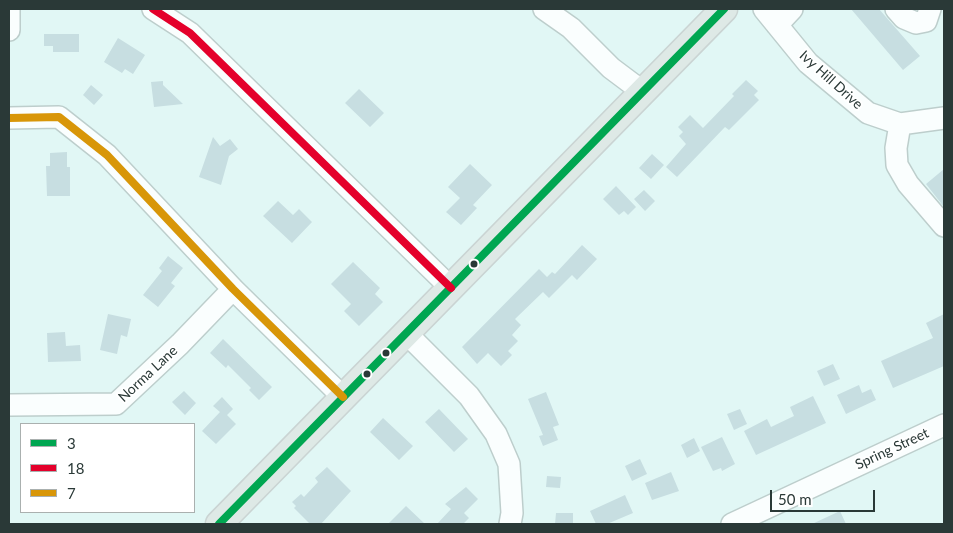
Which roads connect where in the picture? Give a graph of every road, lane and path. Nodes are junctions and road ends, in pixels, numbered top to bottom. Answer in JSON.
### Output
{"nodes":[{"id":1,"x":9,"y":9,"type":"edge"},
{"id":2,"x":153,"y":9,"type":"edge"},
{"id":3,"x":544,"y":9,"type":"edge"},
{"id":4,"x":724,"y":9,"type":"edge"},
{"id":5,"x":792,"y":9,"type":"edge"},
{"id":6,"x":896,"y":9,"type":"edge"},
{"id":7,"x":930,"y":9,"type":"edge"},
{"id":8,"x":770,"y":17,"type":"edge"},
{"id":9,"x":9,"y":30,"type":"edge"},
{"id":10,"x":643,"y":92,"type":"junction"},
{"id":11,"x":9,"y":118,"type":"edge"},
{"id":12,"x":944,"y":118,"type":"edge"},
{"id":13,"x":900,"y":124,"type":"junction"},
{"id":14,"x":944,"y":226,"type":"edge"},
{"id":15,"x":452,"y":288,"type":"junction"},
{"id":16,"x":233,"y":289,"type":"junction"},
{"id":17,"x":406,"y":333,"type":"junction"},
{"id":18,"x":343,"y":397,"type":"junction"},
{"id":19,"x":9,"y":405,"type":"edge"},
{"id":20,"x":944,"y":425,"type":"edge"},
{"id":21,"x":219,"y":524,"type":"edge"},
{"id":22,"x":510,"y":524,"type":"edge"},
{"id":23,"x":732,"y":524,"type":"edge"}],
"edges":[{"from":1,"to":9,"type":"street"},
{"from":2,"to":15,"type":"street"},
{"from":3,"to":10,"type":"street"},
{"from":4,"to":10,"type":"main road"},
{"from":5,"to":8,"type":"street"},
{"from":6,"to":7,"type":"street"},
{"from":8,"to":13,"type":"street","name":"Ivy Hill Drive"},
{"from":10,"to":15,"type":"main road"},
{"from":11,"to":16,"type":"street"},
{"from":12,"to":13,"type":"street","name":"Ivy Hill Drive"},
{"from":13,"to":14,"type":"street"},
{"from":15,"to":17,"type":"main road"},
{"from":16,"to":18,"type":"street"},
{"from":16,"to":19,"type":"street","name":"Norma Lane"},
{"from":17,"to":18,"type":"main road"},
{"from":17,"to":22,"type":"street"},
{"from":18,"to":21,"type":"main road"},
{"from":20,"to":23,"type":"street","name":"Spring Street"}]}
